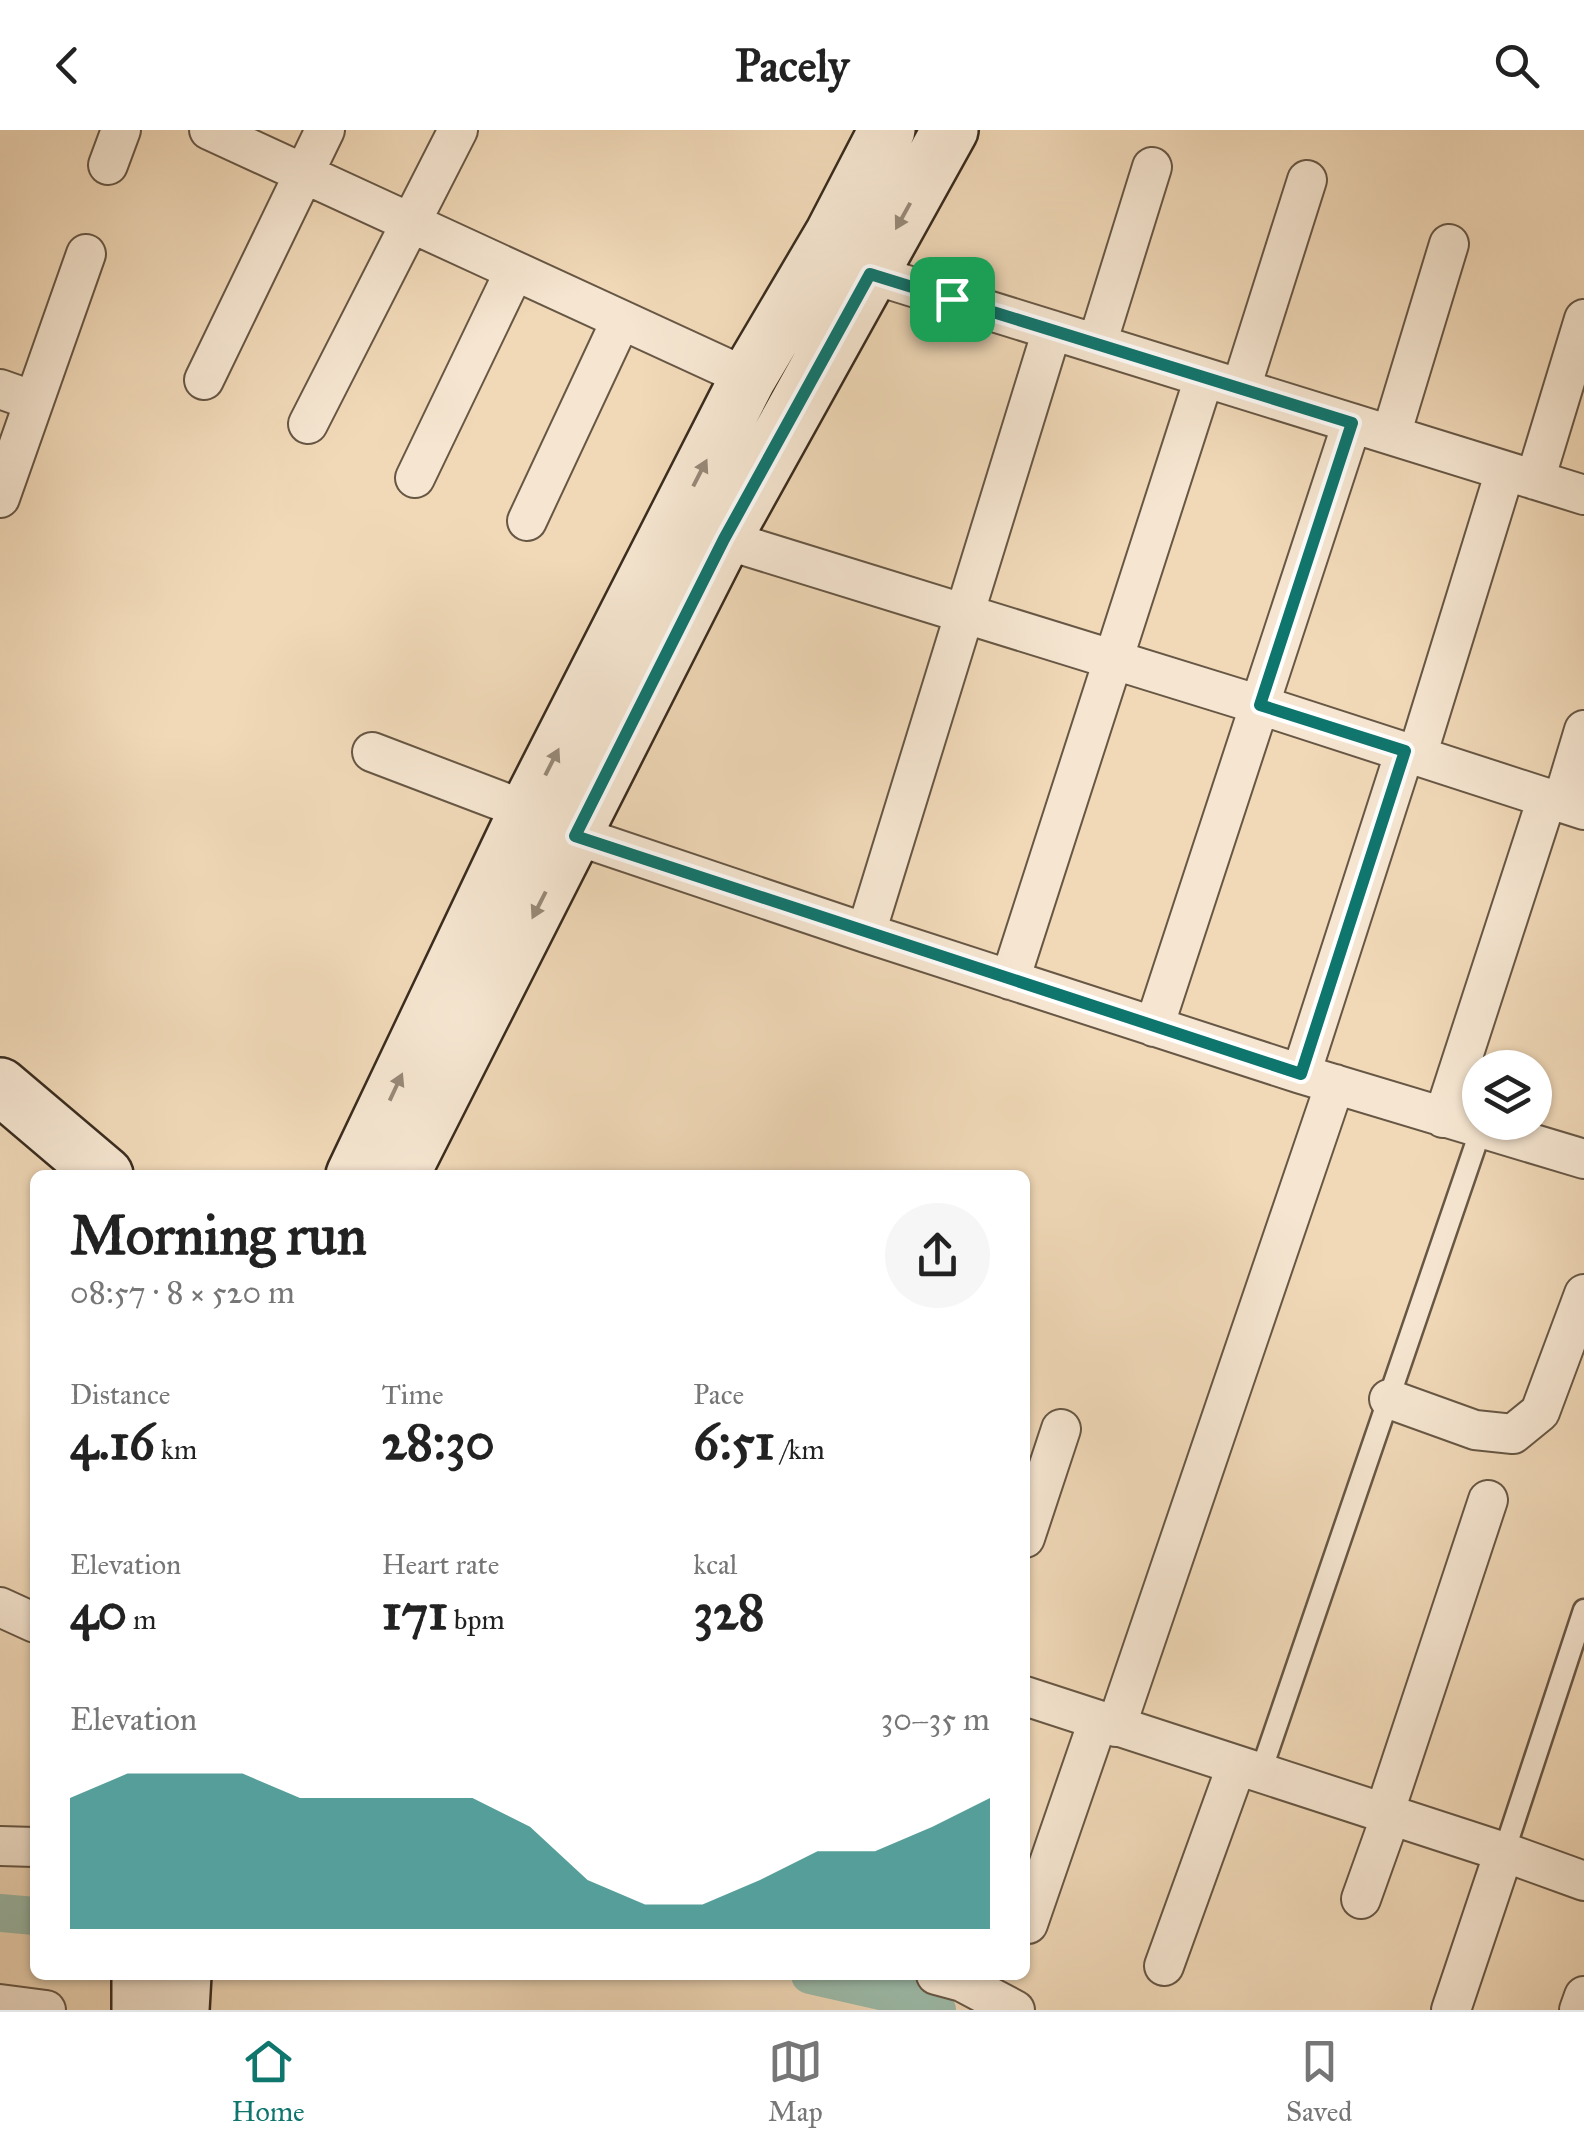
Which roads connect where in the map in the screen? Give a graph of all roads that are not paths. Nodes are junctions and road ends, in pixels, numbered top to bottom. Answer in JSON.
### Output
{"nodes":[{"id":1,"x":209,"y":130,"type":"edge"},
{"id":2,"x":325,"y":130,"type":"edge"},
{"id":3,"x":458,"y":130,"type":"edge"},
{"id":4,"x":887,"y":130,"type":"edge"},
{"id":5,"x":950,"y":130,"type":"edge"},
{"id":6,"x":1152,"y":167,"type":"dead end"},
{"id":7,"x":303,"y":176,"type":"junction"},
{"id":8,"x":1307,"y":180,"type":"dead end"},
{"id":9,"x":411,"y":225,"type":"junction"},
{"id":10,"x":1449,"y":244,"type":"dead end"},
{"id":11,"x":86,"y":254,"type":"dead end"},
{"id":12,"x":514,"y":272,"type":"junction"},
{"id":13,"x":870,"y":274,"type":"junction"},
{"id":14,"x":1584,"y":319,"type":"edge"},
{"id":15,"x":620,"y":320,"type":"junction"},
{"id":16,"x":1052,"y":330,"type":"junction"},
{"id":17,"x":1098,"y":344,"type":"junction"},
{"id":18,"x":748,"y":378,"type":"junction"},
{"id":19,"x":1204,"y":378,"type":"junction"},
{"id":20,"x":204,"y":380,"type":"dead end"},
{"id":21,"x":1240,"y":388,"type":"junction"},
{"id":22,"x":17,"y":395,"type":"edge"},
{"id":23,"x":1352,"y":423,"type":"junction"},
{"id":24,"x":308,"y":424,"type":"dead end"},
{"id":25,"x":1391,"y":435,"type":"junction"},
{"id":26,"x":1520,"y":475,"type":"junction"},
{"id":27,"x":415,"y":478,"type":"dead end"},
{"id":28,"x":1584,"y":495,"type":"edge"},
{"id":29,"x":0,"y":498,"type":"edge"},
{"id":30,"x":527,"y":520,"type":"dead end"},
{"id":31,"x":724,"y":539,"type":"junction"},
{"id":32,"x":965,"y":614,"type":"junction"},
{"id":33,"x":1113,"y":659,"type":"junction"},
{"id":34,"x":1260,"y":705,"type":"junction"},
{"id":35,"x":1584,"y":730,"type":"edge"},
{"id":36,"x":372,"y":752,"type":"dead end"},
{"id":37,"x":1411,"y":753,"type":"junction"},
{"id":38,"x":1564,"y":804,"type":"edge"},
{"id":39,"x":527,"y":811,"type":"junction"},
{"id":40,"x":575,"y":836,"type":"junction"},
{"id":41,"x":866,"y":934,"type":"junction"},
{"id":42,"x":1010,"y":980,"type":"junction"},
{"id":43,"x":1154,"y":1027,"type":"junction"},
{"id":44,"x":1318,"y":1079,"type":"junction"},
{"id":45,"x":0,"y":1086,"type":"edge"},
{"id":46,"x":1443,"y":1118,"type":"junction"},
{"id":47,"x":1462,"y":1124,"type":"edge"},
{"id":48,"x":1477,"y":1140,"type":"edge"},
{"id":49,"x":1519,"y":1140,"type":"edge"},
{"id":50,"x":1584,"y":1159,"type":"edge"},
{"id":51,"x":98,"y":1170,"type":"edge"},
{"id":52,"x":356,"y":1170,"type":"edge"},
{"id":53,"x":404,"y":1170,"type":"edge"},
{"id":54,"x":1584,"y":1294,"type":"edge"},
{"id":55,"x":1389,"y":1400,"type":"junction"},
{"id":56,"x":1061,"y":1429,"type":"dead end"},
{"id":57,"x":1488,"y":1500,"type":"dead end"},
{"id":58,"x":1030,"y":1523,"type":"edge"},
{"id":59,"x":0,"y":1606,"type":"edge"},
{"id":60,"x":1584,"y":1610,"type":"edge"},
{"id":61,"x":30,"y":1621,"type":"edge"},
{"id":62,"x":1030,"y":1698,"type":"edge"},
{"id":63,"x":1107,"y":1724,"type":"junction"},
{"id":64,"x":1248,"y":1770,"type":"junction"},
{"id":65,"x":1387,"y":1814,"type":"junction"},
{"id":66,"x":0,"y":1846,"type":"edge"},
{"id":67,"x":30,"y":1847,"type":"edge"},
{"id":68,"x":1504,"y":1852,"type":"junction"},
{"id":69,"x":1584,"y":1881,"type":"edge"},
{"id":70,"x":1362,"y":1899,"type":"dead end"},
{"id":71,"x":1030,"y":1919,"type":"edge"},
{"id":72,"x":1164,"y":1966,"type":"dead end"},
{"id":73,"x":140,"y":1980,"type":"edge"},
{"id":74,"x":183,"y":1980,"type":"edge"},
{"id":75,"x":955,"y":1980,"type":"edge"},
{"id":76,"x":1584,"y":1996,"type":"edge"},
{"id":77,"x":0,"y":2004,"type":"edge"},
{"id":78,"x":46,"y":2010,"type":"edge"},
{"id":79,"x":140,"y":2010,"type":"edge"},
{"id":80,"x":181,"y":2010,"type":"edge"},
{"id":81,"x":1015,"y":2010,"type":"edge"},
{"id":82,"x":1452,"y":2010,"type":"edge"},
{"id":83,"x":1579,"y":2010,"type":"edge"}],
"edges":[{"from":1,"to":7,"type":"street"},
{"from":2,"to":7,"type":"street"},
{"from":3,"to":9,"type":"street"},
{"from":4,"to":18,"type":"street"},
{"from":5,"to":13,"type":"street","one_way":true},
{"from":6,"to":17,"type":"street"},
{"from":7,"to":9,"type":"street"},
{"from":7,"to":20,"type":"street"},
{"from":8,"to":21,"type":"street"},
{"from":9,"to":12,"type":"street"},
{"from":9,"to":24,"type":"street"},
{"from":10,"to":25,"type":"street"},
{"from":11,"to":22,"type":"street"},
{"from":12,"to":15,"type":"street"},
{"from":12,"to":27,"type":"street"},
{"from":13,"to":16,"type":"street"},
{"from":13,"to":31,"type":"street"},
{"from":14,"to":26,"type":"street"},
{"from":15,"to":18,"type":"street"},
{"from":15,"to":30,"type":"street"},
{"from":16,"to":17,"type":"street"},
{"from":16,"to":32,"type":"street"},
{"from":17,"to":19,"type":"street"},
{"from":39,"to":18,"type":"street","one_way":true},
{"from":19,"to":21,"type":"street"},
{"from":19,"to":33,"type":"street"},
{"from":21,"to":23,"type":"street"},
{"from":22,"to":29,"type":"street"},
{"from":23,"to":25,"type":"street"},
{"from":23,"to":34,"type":"street"},
{"from":25,"to":26,"type":"street"},
{"from":26,"to":28,"type":"street"},
{"from":26,"to":37,"type":"street"},
{"from":31,"to":32,"type":"street"},
{"from":31,"to":40,"type":"street"},
{"from":32,"to":33,"type":"street"},
{"from":32,"to":41,"type":"street"},
{"from":33,"to":34,"type":"street"},
{"from":33,"to":42,"type":"street"},
{"from":34,"to":37,"type":"street"},
{"from":34,"to":43,"type":"street"},
{"from":35,"to":38,"type":"street"},
{"from":36,"to":39,"type":"street"},
{"from":37,"to":38,"type":"street"},
{"from":37,"to":44,"type":"street"},
{"from":38,"to":46,"type":"street"},
{"from":39,"to":40,"type":"street"},
{"from":52,"to":39,"type":"street","one_way":true},
{"from":40,"to":41,"type":"street"},
{"from":40,"to":53,"type":"street","one_way":true},
{"from":41,"to":42,"type":"street"},
{"from":42,"to":43,"type":"street"},
{"from":43,"to":44,"type":"street"},
{"from":44,"to":46,"type":"street"},
{"from":44,"to":63,"type":"street"},
{"from":45,"to":51,"type":"street"},
{"from":46,"to":47,"type":"street"},
{"from":48,"to":55,"type":"lane"},
{"from":49,"to":50,"type":"street"},
{"from":54,"to":55,"type":"street"},
{"from":55,"to":64,"type":"lane"},
{"from":56,"to":58,"type":"street"},
{"from":57,"to":65,"type":"street"},
{"from":59,"to":61,"type":"street"},
{"from":60,"to":68,"type":"lane"},
{"from":62,"to":63,"type":"street"},
{"from":63,"to":64,"type":"street"},
{"from":63,"to":71,"type":"street"},
{"from":64,"to":65,"type":"street"},
{"from":64,"to":72,"type":"street"},
{"from":65,"to":68,"type":"street"},
{"from":65,"to":70,"type":"street"},
{"from":66,"to":67,"type":"street"},
{"from":68,"to":69,"type":"street"},
{"from":68,"to":82,"type":"street"},
{"from":73,"to":79,"type":"street"},
{"from":74,"to":80,"type":"street"},
{"from":75,"to":81,"type":"street"},
{"from":76,"to":83,"type":"street"},
{"from":77,"to":78,"type":"street"}]}
